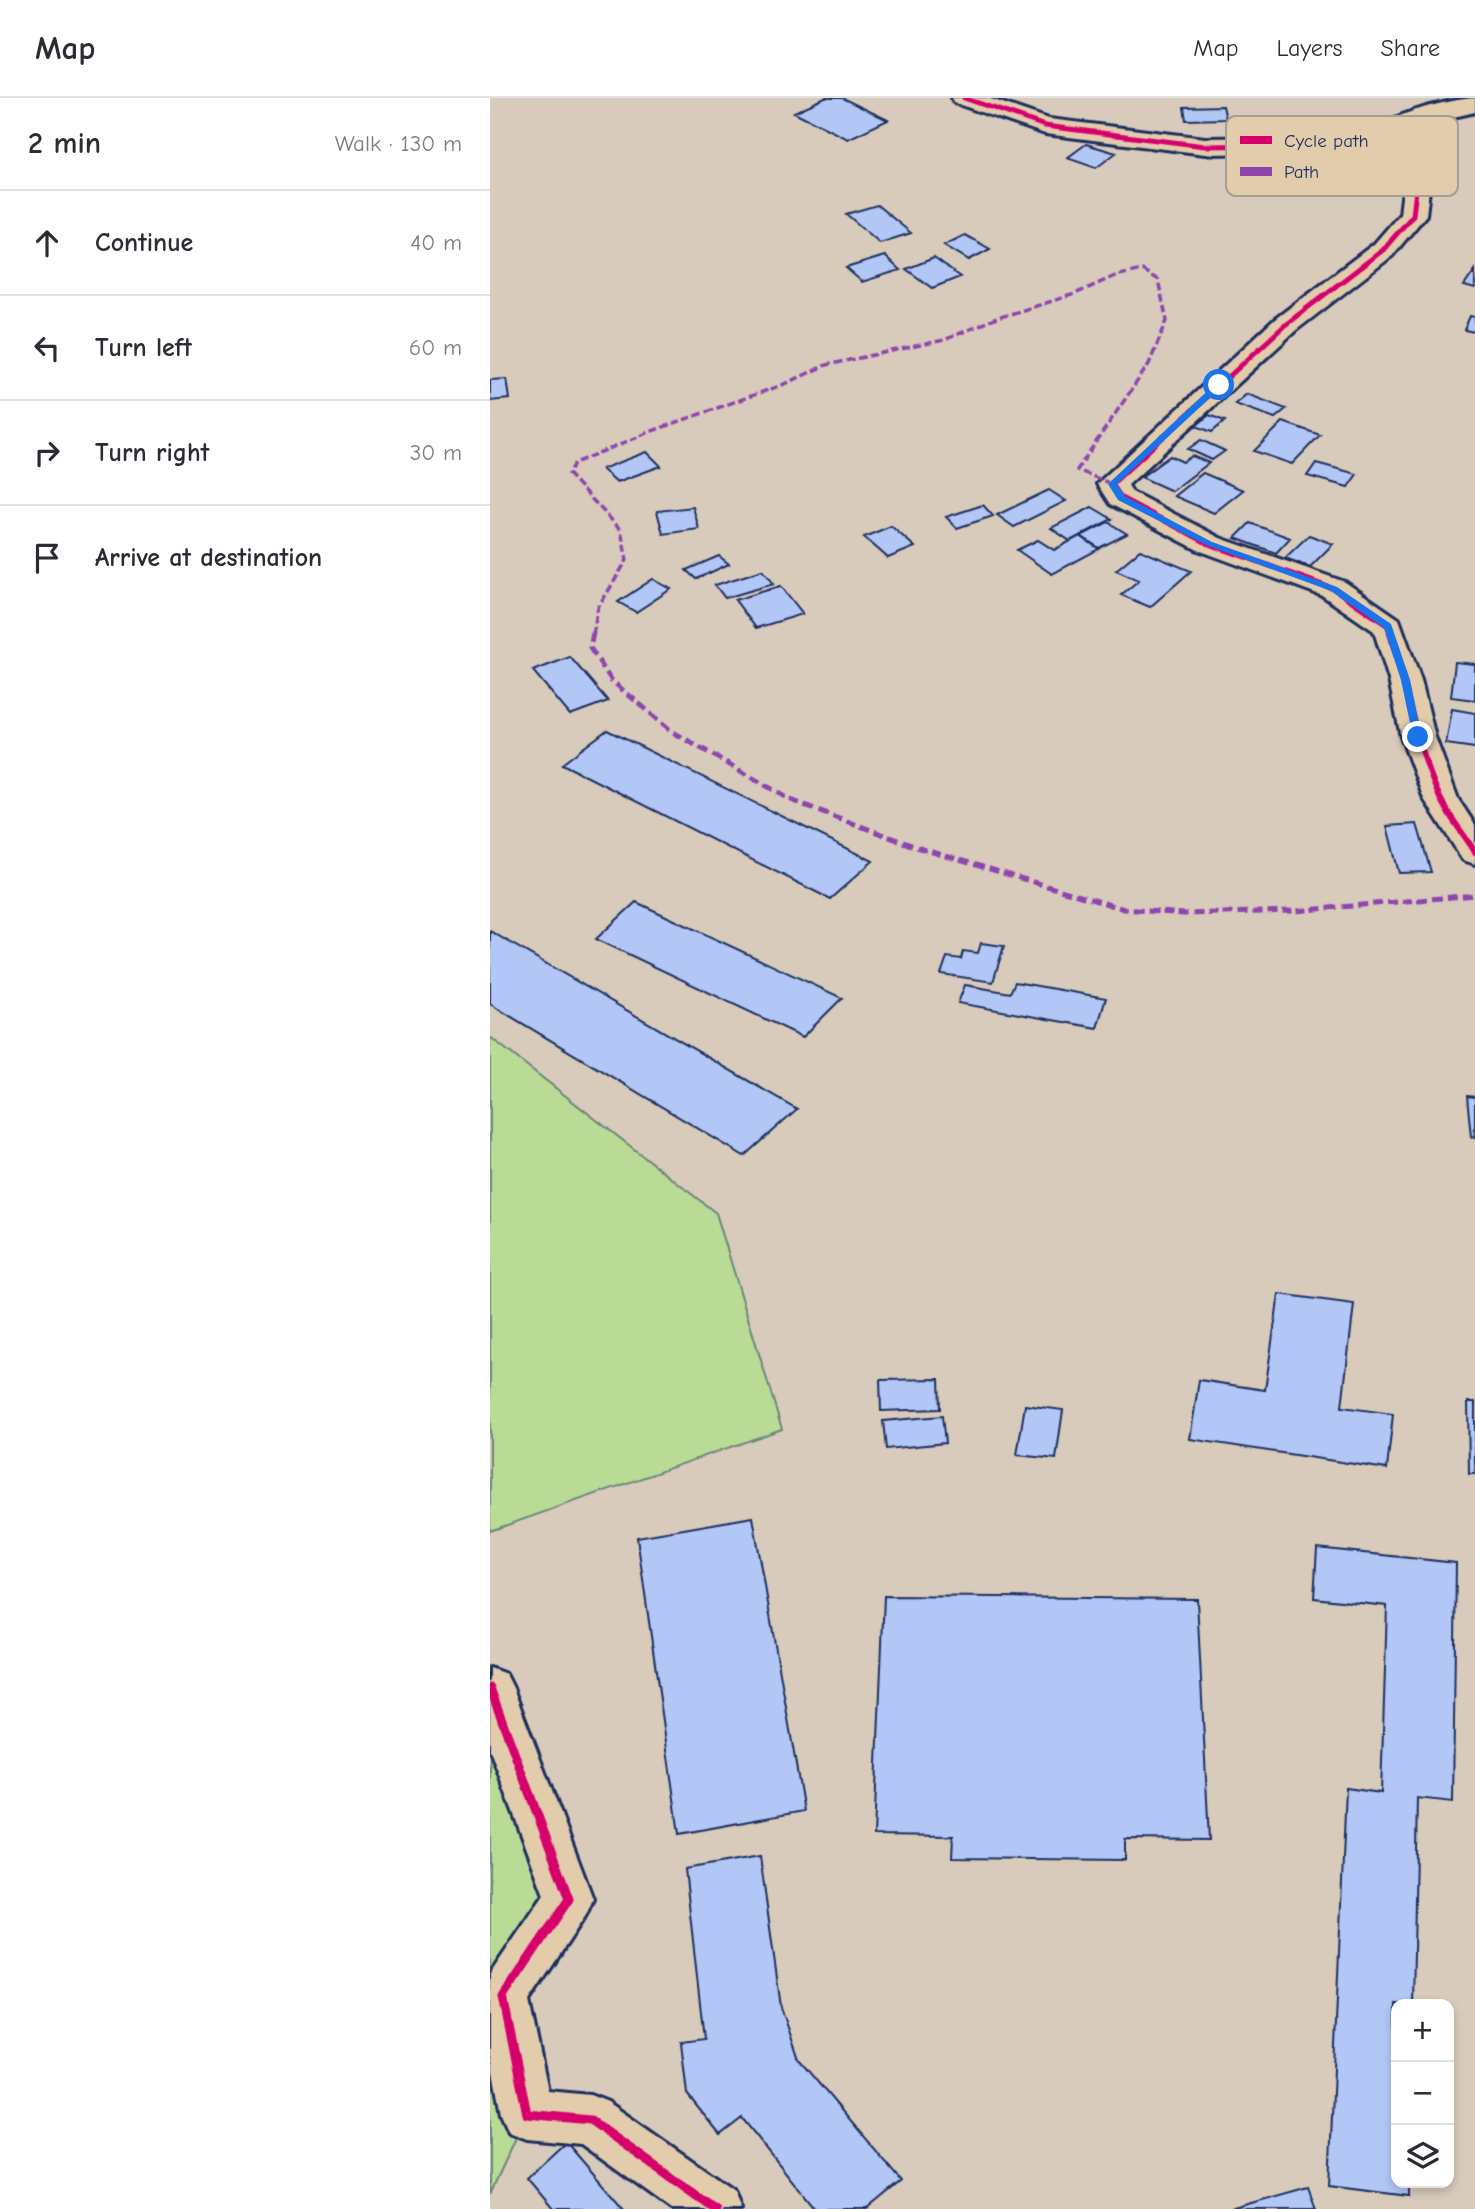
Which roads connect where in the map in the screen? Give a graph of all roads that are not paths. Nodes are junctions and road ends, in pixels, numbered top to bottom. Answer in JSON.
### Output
{"nodes":[{"id":1,"x":964,"y":98,"type":"edge"},
{"id":2,"x":1475,"y":105,"type":"edge"},
{"id":3,"x":1419,"y":116,"type":"edge"},
{"id":4,"x":1226,"y":146,"type":"edge"},
{"id":5,"x":1415,"y":196,"type":"edge"},
{"id":6,"x":1475,"y":852,"type":"edge"},
{"id":7,"x":490,"y":1688,"type":"edge"},
{"id":8,"x":715,"y":2209,"type":"edge"}],
"edges":[{"from":1,"to":4,"type":"street"},
{"from":2,"to":3,"type":"street"},
{"from":5,"to":6,"type":"street"},
{"from":7,"to":8,"type":"street"}]}
